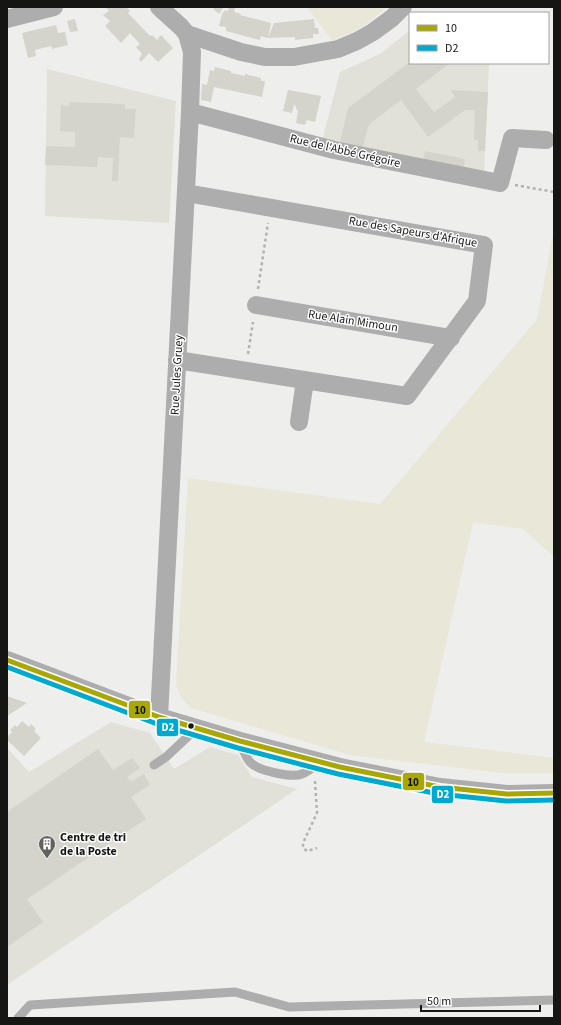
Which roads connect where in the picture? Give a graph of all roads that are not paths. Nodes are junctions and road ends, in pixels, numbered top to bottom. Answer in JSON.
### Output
{"nodes":[{"id":1,"x":54,"y":7,"type":"edge"},
{"id":2,"x":159,"y":7,"type":"edge"},
{"id":3,"x":403,"y":7,"type":"edge"},
{"id":4,"x":7,"y":19,"type":"edge"},
{"id":5,"x":187,"y":34,"type":"junction"},
{"id":6,"x":190,"y":112,"type":"junction"},
{"id":7,"x":546,"y":140,"type":"dead end"},
{"id":8,"x":186,"y":193,"type":"junction"},
{"id":9,"x":256,"y":305,"type":"dead end"},
{"id":10,"x":451,"y":338,"type":"junction"},
{"id":11,"x":178,"y":360,"type":"junction"},
{"id":12,"x":305,"y":380,"type":"junction"},
{"id":13,"x":299,"y":422,"type":"dead end"},
{"id":14,"x":7,"y":660,"type":"edge"},
{"id":15,"x":159,"y":717,"type":"junction"},
{"id":16,"x":197,"y":728,"type":"junction"},
{"id":17,"x":154,"y":765,"type":"dead end"},
{"id":18,"x":554,"y":793,"type":"edge"},
{"id":19,"x":554,"y":1000,"type":"edge"},
{"id":20,"x":18,"y":1018,"type":"edge"}],
"edges":[{"from":1,"to":4,"type":"street"},
{"from":2,"to":5,"type":"street"},
{"from":3,"to":5,"type":"street"},
{"from":5,"to":6,"type":"street","name":"Rue Jules Gruey"},
{"from":6,"to":7,"type":"street","name":"Rue de l'Abbé Grégoire"},
{"from":6,"to":8,"type":"street","name":"Rue Jules Gruey"},
{"from":8,"to":10,"type":"street","name":"Rue des Sapeurs d'Afrique"},
{"from":8,"to":11,"type":"street","name":"Rue Jules Gruey"},
{"from":9,"to":10,"type":"street","name":"Rue Alain Mimoun"},
{"from":10,"to":12,"type":"street","name":"Rue des Sapeurs d'Afrique"},
{"from":11,"to":12,"type":"street","name":"Rue des Sapeurs d'Afrique"},
{"from":11,"to":15,"type":"street","name":"Rue Jules Gruey"},
{"from":12,"to":13,"type":"street"},
{"from":14,"to":15,"type":"street"},
{"from":15,"to":16,"type":"street"},
{"from":16,"to":17,"type":"lane"},
{"from":16,"to":18,"type":"street"},
{"from":19,"to":20,"type":"lane"}]}
